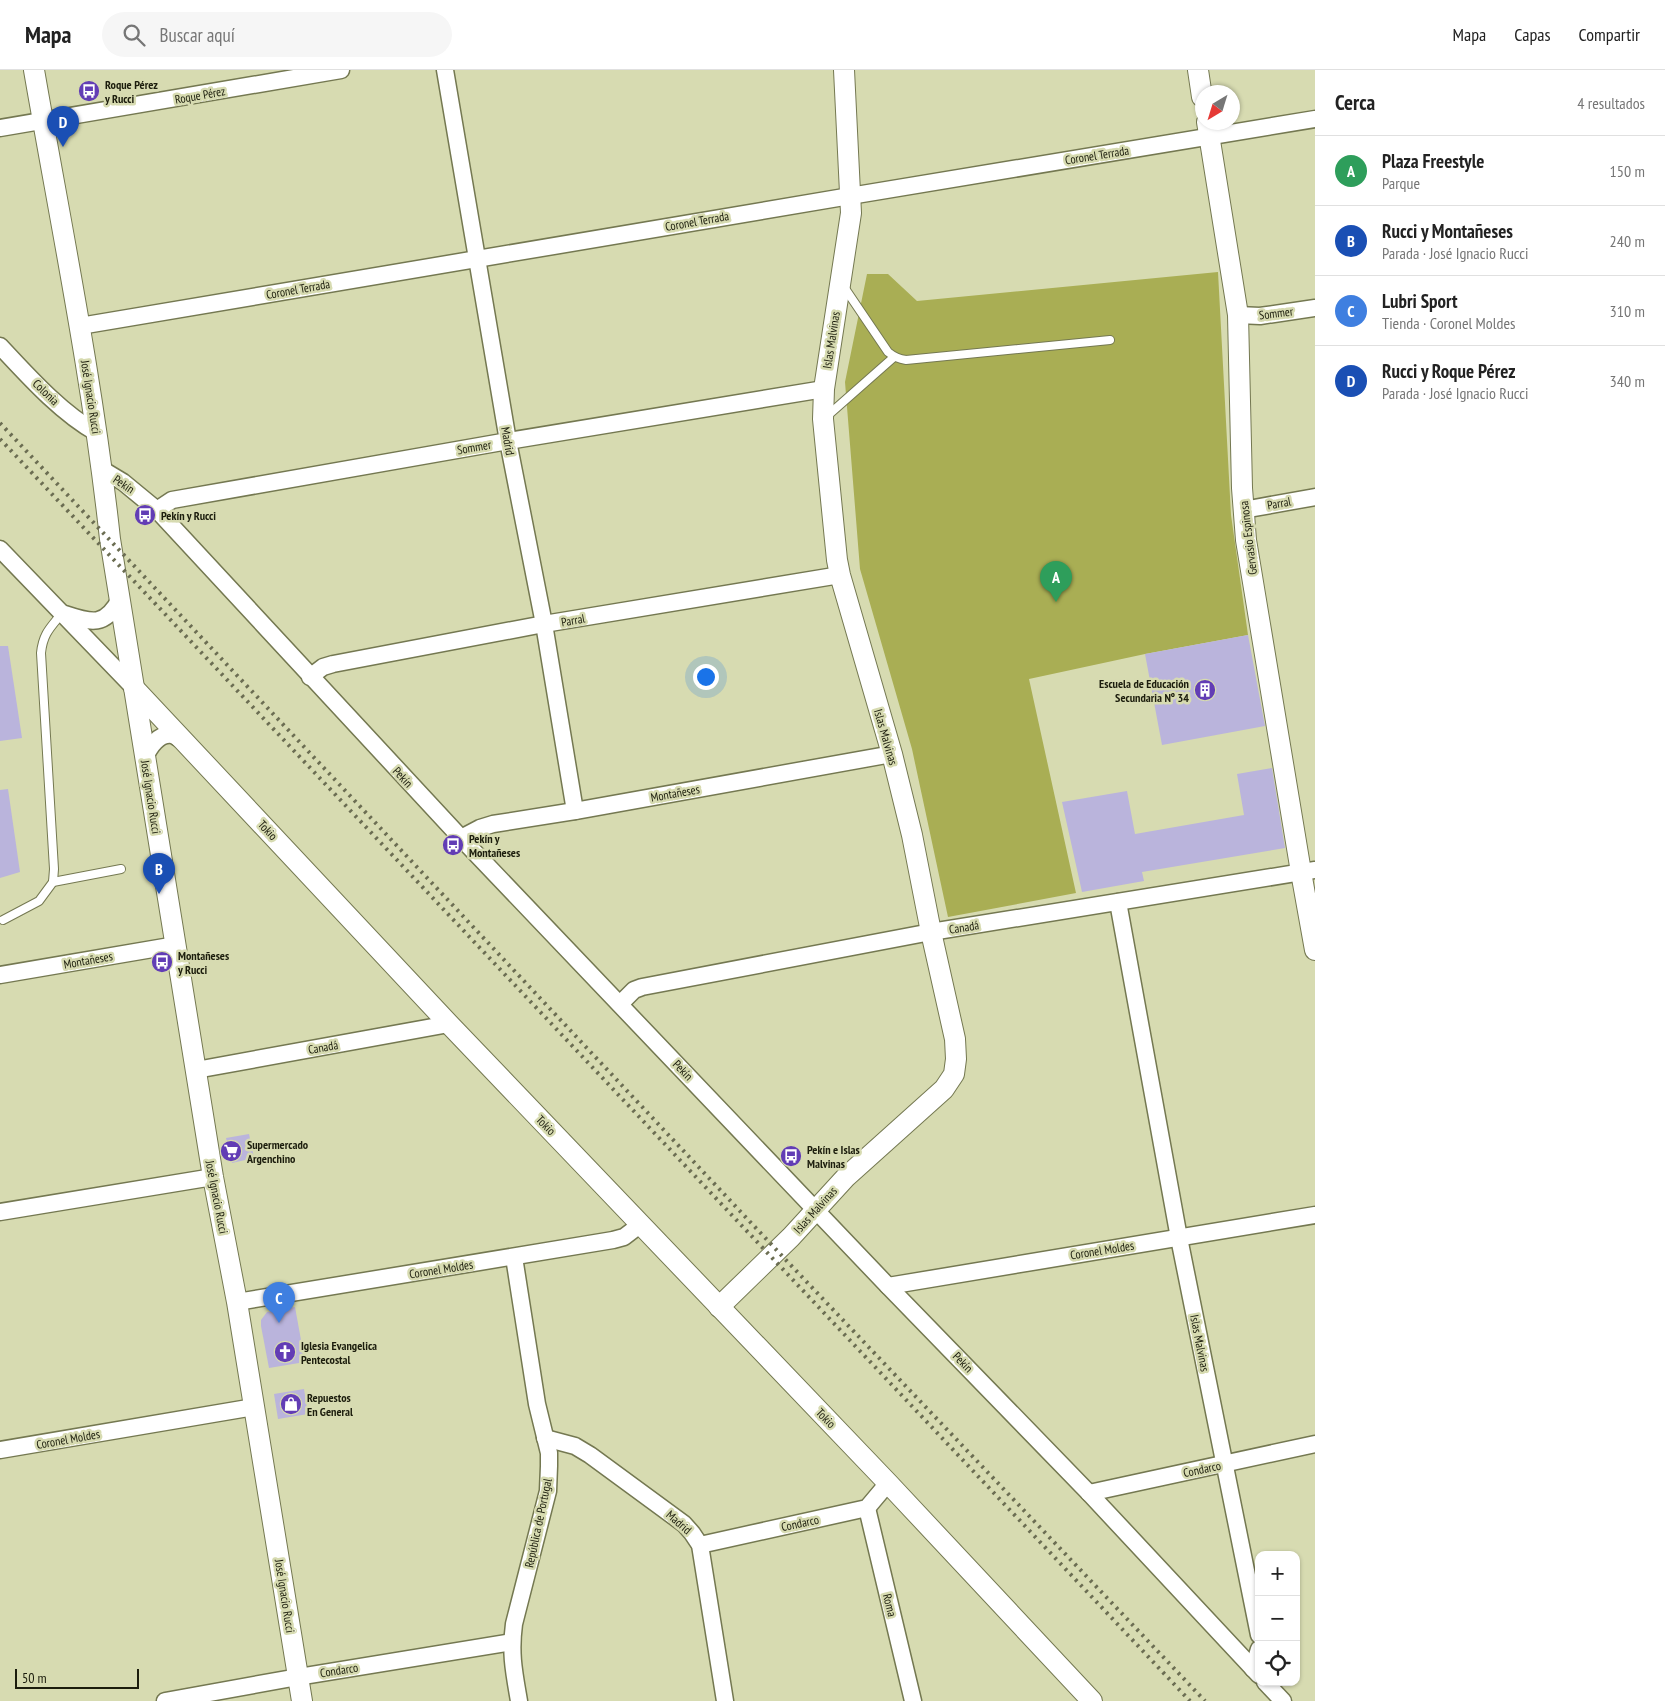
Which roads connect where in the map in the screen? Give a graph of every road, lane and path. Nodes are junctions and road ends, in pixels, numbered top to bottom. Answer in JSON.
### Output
{"nodes":[{"id":1,"x":34,"y":70,"type":"edge"},
{"id":2,"x":341,"y":70,"type":"edge"},
{"id":3,"x":445,"y":70,"type":"edge"},
{"id":4,"x":844,"y":70,"type":"edge"},
{"id":5,"x":1198,"y":70,"type":"edge"},
{"id":6,"x":1200,"y":85,"type":"edge"},
{"id":7,"x":1315,"y":119,"type":"edge"},
{"id":8,"x":42,"y":122,"type":"junction"},
{"id":9,"x":1240,"y":127,"type":"edge"},
{"id":10,"x":0,"y":128,"type":"edge"},
{"id":11,"x":1208,"y":130,"type":"edge"},
{"id":12,"x":850,"y":196,"type":"junction"},
{"id":13,"x":477,"y":258,"type":"junction"},
{"id":14,"x":840,"y":281,"type":"junction"},
{"id":15,"x":1315,"y":308,"type":"edge"},
{"id":16,"x":1238,"y":316,"type":"junction"},
{"id":17,"x":80,"y":326,"type":"junction"},
{"id":18,"x":1110,"y":340,"type":"dead end"},
{"id":19,"x":0,"y":346,"type":"edge"},
{"id":20,"x":894,"y":357,"type":"junction"},
{"id":21,"x":824,"y":389,"type":"junction"},
{"id":22,"x":823,"y":419,"type":"junction"},
{"id":23,"x":97,"y":433,"type":"junction"},
{"id":24,"x":508,"y":441,"type":"junction"},
{"id":25,"x":102,"y":470,"type":"junction"},
{"id":26,"x":1315,"y":497,"type":"edge"},
{"id":27,"x":157,"y":510,"type":"junction"},
{"id":28,"x":1243,"y":510,"type":"junction"},
{"id":29,"x":0,"y":549,"type":"edge"},
{"id":30,"x":840,"y":575,"type":"junction"},
{"id":31,"x":120,"y":599,"type":"junction"},
{"id":32,"x":64,"y":613,"type":"junction"},
{"id":33,"x":544,"y":624,"type":"junction"},
{"id":34,"x":310,"y":677,"type":"junction"},
{"id":35,"x":134,"y":688,"type":"junction"},
{"id":36,"x":187,"y":744,"type":"junction"},
{"id":37,"x":892,"y":754,"type":"junction"},
{"id":38,"x":145,"y":756,"type":"junction"},
{"id":39,"x":575,"y":811,"type":"junction"},
{"id":40,"x":461,"y":838,"type":"junction"},
{"id":41,"x":121,"y":869,"type":"dead end"},
{"id":42,"x":1308,"y":871,"type":"edge"},
{"id":43,"x":53,"y":882,"type":"junction"},
{"id":44,"x":1118,"y":902,"type":"junction"},
{"id":45,"x":3,"y":920,"type":"dead end"},
{"id":46,"x":930,"y":932,"type":"junction"},
{"id":47,"x":176,"y":944,"type":"junction"},
{"id":48,"x":1315,"y":950,"type":"edge"},
{"id":49,"x":0,"y":975,"type":"edge"},
{"id":50,"x":620,"y":1004,"type":"junction"},
{"id":51,"x":449,"y":1024,"type":"junction"},
{"id":52,"x":196,"y":1070,"type":"junction"},
{"id":53,"x":212,"y":1177,"type":"junction"},
{"id":54,"x":816,"y":1210,"type":"junction"},
{"id":55,"x":0,"y":1212,"type":"edge"},
{"id":56,"x":1315,"y":1215,"type":"edge"},
{"id":57,"x":641,"y":1224,"type":"junction"},
{"id":58,"x":1179,"y":1238,"type":"junction"},
{"id":59,"x":514,"y":1257,"type":"junction"},
{"id":60,"x":888,"y":1286,"type":"junction"},
{"id":61,"x":237,"y":1302,"type":"junction"},
{"id":62,"x":718,"y":1307,"type":"junction"},
{"id":63,"x":254,"y":1407,"type":"junction"},
{"id":64,"x":545,"y":1438,"type":"junction"},
{"id":65,"x":1315,"y":1444,"type":"edge"},
{"id":66,"x":0,"y":1450,"type":"edge"},
{"id":67,"x":1224,"y":1464,"type":"junction"},
{"id":68,"x":888,"y":1483,"type":"junction"},
{"id":69,"x":1089,"y":1493,"type":"junction"},
{"id":70,"x":867,"y":1508,"type":"junction"},
{"id":71,"x":700,"y":1545,"type":"junction"},
{"id":72,"x":1255,"y":1615,"type":"edge"},
{"id":73,"x":512,"y":1642,"type":"junction"},
{"id":74,"x":1255,"y":1671,"type":"edge"},
{"id":75,"x":298,"y":1677,"type":"junction"},
{"id":76,"x":1269,"y":1686,"type":"edge"},
{"id":77,"x":165,"y":1701,"type":"edge"},
{"id":78,"x":302,"y":1701,"type":"edge"},
{"id":79,"x":519,"y":1701,"type":"edge"},
{"id":80,"x":725,"y":1701,"type":"edge"},
{"id":81,"x":913,"y":1701,"type":"edge"},
{"id":82,"x":1092,"y":1701,"type":"edge"},
{"id":83,"x":1283,"y":1701,"type":"edge"}],
"edges":[{"from":1,"to":8,"type":"street","name":"José Ignacio Rucci"},
{"from":2,"to":8,"type":"street","name":"Roque Pérez"},
{"from":3,"to":13,"type":"street","name":"Madrid"},
{"from":4,"to":12,"type":"street","name":"Islas Malvinas"},
{"from":5,"to":6,"type":"street"},
{"from":7,"to":9,"type":"street","name":"Coronel Terrada"},
{"from":8,"to":10,"type":"street","name":"Roque Pérez"},
{"from":8,"to":17,"type":"street","name":"José Ignacio Rucci"},
{"from":11,"to":12,"type":"street","name":"Coronel Terrada"},
{"from":11,"to":16,"type":"street","name":"Gervasio Espinosa"},
{"from":12,"to":13,"type":"street","name":"Coronel Terrada"},
{"from":12,"to":14,"type":"street","name":"Islas Malvinas"},
{"from":13,"to":17,"type":"street","name":"Coronel Terrada"},
{"from":13,"to":24,"type":"street","name":"Madrid"},
{"from":14,"to":20,"type":"lane"},
{"from":14,"to":21,"type":"street","name":"Islas Malvinas"},
{"from":15,"to":16,"type":"street","name":"Sommer"},
{"from":16,"to":28,"type":"street","name":"Gervasio Espinosa"},
{"from":17,"to":23,"type":"street","name":"José Ignacio Rucci"},
{"from":18,"to":20,"type":"lane"},
{"from":19,"to":23,"type":"street","name":"Colonia"},
{"from":20,"to":22,"type":"lane"},
{"from":21,"to":22,"type":"street","name":"Islas Malvinas"},
{"from":21,"to":24,"type":"street","name":"Sommer"},
{"from":22,"to":30,"type":"street","name":"Islas Malvinas"},
{"from":23,"to":25,"type":"street","name":"José Ignacio Rucci"},
{"from":24,"to":27,"type":"street","name":"Sommer"},
{"from":24,"to":33,"type":"street","name":"Madrid"},
{"from":25,"to":27,"type":"street","name":"Pekín"},
{"from":25,"to":31,"type":"street","name":"José Ignacio Rucci"},
{"from":26,"to":28,"type":"street","name":"Parral"},
{"from":27,"to":34,"type":"street","name":"Pekín"},
{"from":28,"to":42,"type":"street","name":"Gervasio Espinosa"},
{"from":29,"to":32,"type":"street","name":"Tokio"},
{"from":30,"to":33,"type":"street","name":"Parral"},
{"from":30,"to":37,"type":"street","name":"Islas Malvinas"},
{"from":31,"to":32,"type":"street"},
{"from":31,"to":35,"type":"street","name":"José Ignacio Rucci"},
{"from":32,"to":35,"type":"street","name":"Tokio"},
{"from":32,"to":43,"type":"lane"},
{"from":33,"to":34,"type":"street","name":"Parral"},
{"from":33,"to":39,"type":"street","name":"Madrid"},
{"from":34,"to":40,"type":"street","name":"Pekín"},
{"from":35,"to":36,"type":"street","name":"Tokio"},
{"from":35,"to":38,"type":"street","name":"José Ignacio Rucci"},
{"from":36,"to":38,"type":"street"},
{"from":36,"to":51,"type":"street","name":"Tokio"},
{"from":37,"to":39,"type":"street","name":"Montañeses"},
{"from":37,"to":46,"type":"street","name":"Islas Malvinas"},
{"from":38,"to":47,"type":"street","name":"José Ignacio Rucci"},
{"from":39,"to":40,"type":"street","name":"Montañeses"},
{"from":40,"to":50,"type":"street","name":"Pekín"},
{"from":41,"to":43,"type":"lane"},
{"from":42,"to":44,"type":"street","name":"Canadá"},
{"from":42,"to":48,"type":"street","name":"Gervasio Espinosa"},
{"from":43,"to":45,"type":"lane"},
{"from":44,"to":46,"type":"street","name":"Canadá"},
{"from":44,"to":58,"type":"street","name":"Islas Malvinas"},
{"from":46,"to":50,"type":"street","name":"Canadá"},
{"from":46,"to":54,"type":"street","name":"Islas Malvinas"},
{"from":47,"to":49,"type":"street","name":"Montañeses"},
{"from":47,"to":52,"type":"street","name":"José Ignacio Rucci"},
{"from":50,"to":54,"type":"street","name":"Pekín"},
{"from":51,"to":52,"type":"street","name":"Canadá"},
{"from":51,"to":57,"type":"street","name":"Tokio"},
{"from":52,"to":53,"type":"street","name":"José Ignacio Rucci"},
{"from":53,"to":55,"type":"street"},
{"from":53,"to":61,"type":"street","name":"José Ignacio Rucci"},
{"from":54,"to":60,"type":"street","name":"Pekín"},
{"from":54,"to":62,"type":"street","name":"Islas Malvinas"},
{"from":56,"to":58,"type":"street","name":"Coronel Moldes"},
{"from":57,"to":59,"type":"street","name":"Coronel Moldes"},
{"from":57,"to":62,"type":"street","name":"Tokio"},
{"from":58,"to":60,"type":"street","name":"Coronel Moldes"},
{"from":58,"to":67,"type":"street","name":"Islas Malvinas"},
{"from":59,"to":61,"type":"street","name":"Coronel Moldes"},
{"from":59,"to":64,"type":"street","name":"República de Portugal"},
{"from":60,"to":69,"type":"street","name":"Pekín"},
{"from":61,"to":63,"type":"street","name":"José Ignacio Rucci"},
{"from":62,"to":68,"type":"street","name":"Tokio"},
{"from":63,"to":66,"type":"street","name":"Coronel Moldes"},
{"from":63,"to":75,"type":"street","name":"José Ignacio Rucci"},
{"from":64,"to":71,"type":"street","name":"Madrid"},
{"from":64,"to":73,"type":"street","name":"República de Portugal"},
{"from":65,"to":67,"type":"street","name":"Condarco"},
{"from":67,"to":69,"type":"street","name":"Condarco"},
{"from":67,"to":72,"type":"street","name":"Islas Malvinas"},
{"from":68,"to":70,"type":"street"},
{"from":68,"to":82,"type":"street","name":"Tokio"},
{"from":69,"to":74,"type":"street","name":"Pekín"},
{"from":70,"to":71,"type":"street","name":"Condarco"},
{"from":70,"to":81,"type":"street","name":"Roma"},
{"from":71,"to":80,"type":"street","name":"Madrid"},
{"from":73,"to":75,"type":"street","name":"Condarco"},
{"from":73,"to":79,"type":"street","name":"República de Portugal"},
{"from":75,"to":77,"type":"street","name":"Condarco"},
{"from":75,"to":78,"type":"street","name":"José Ignacio Rucci"},
{"from":76,"to":83,"type":"street"}]}
